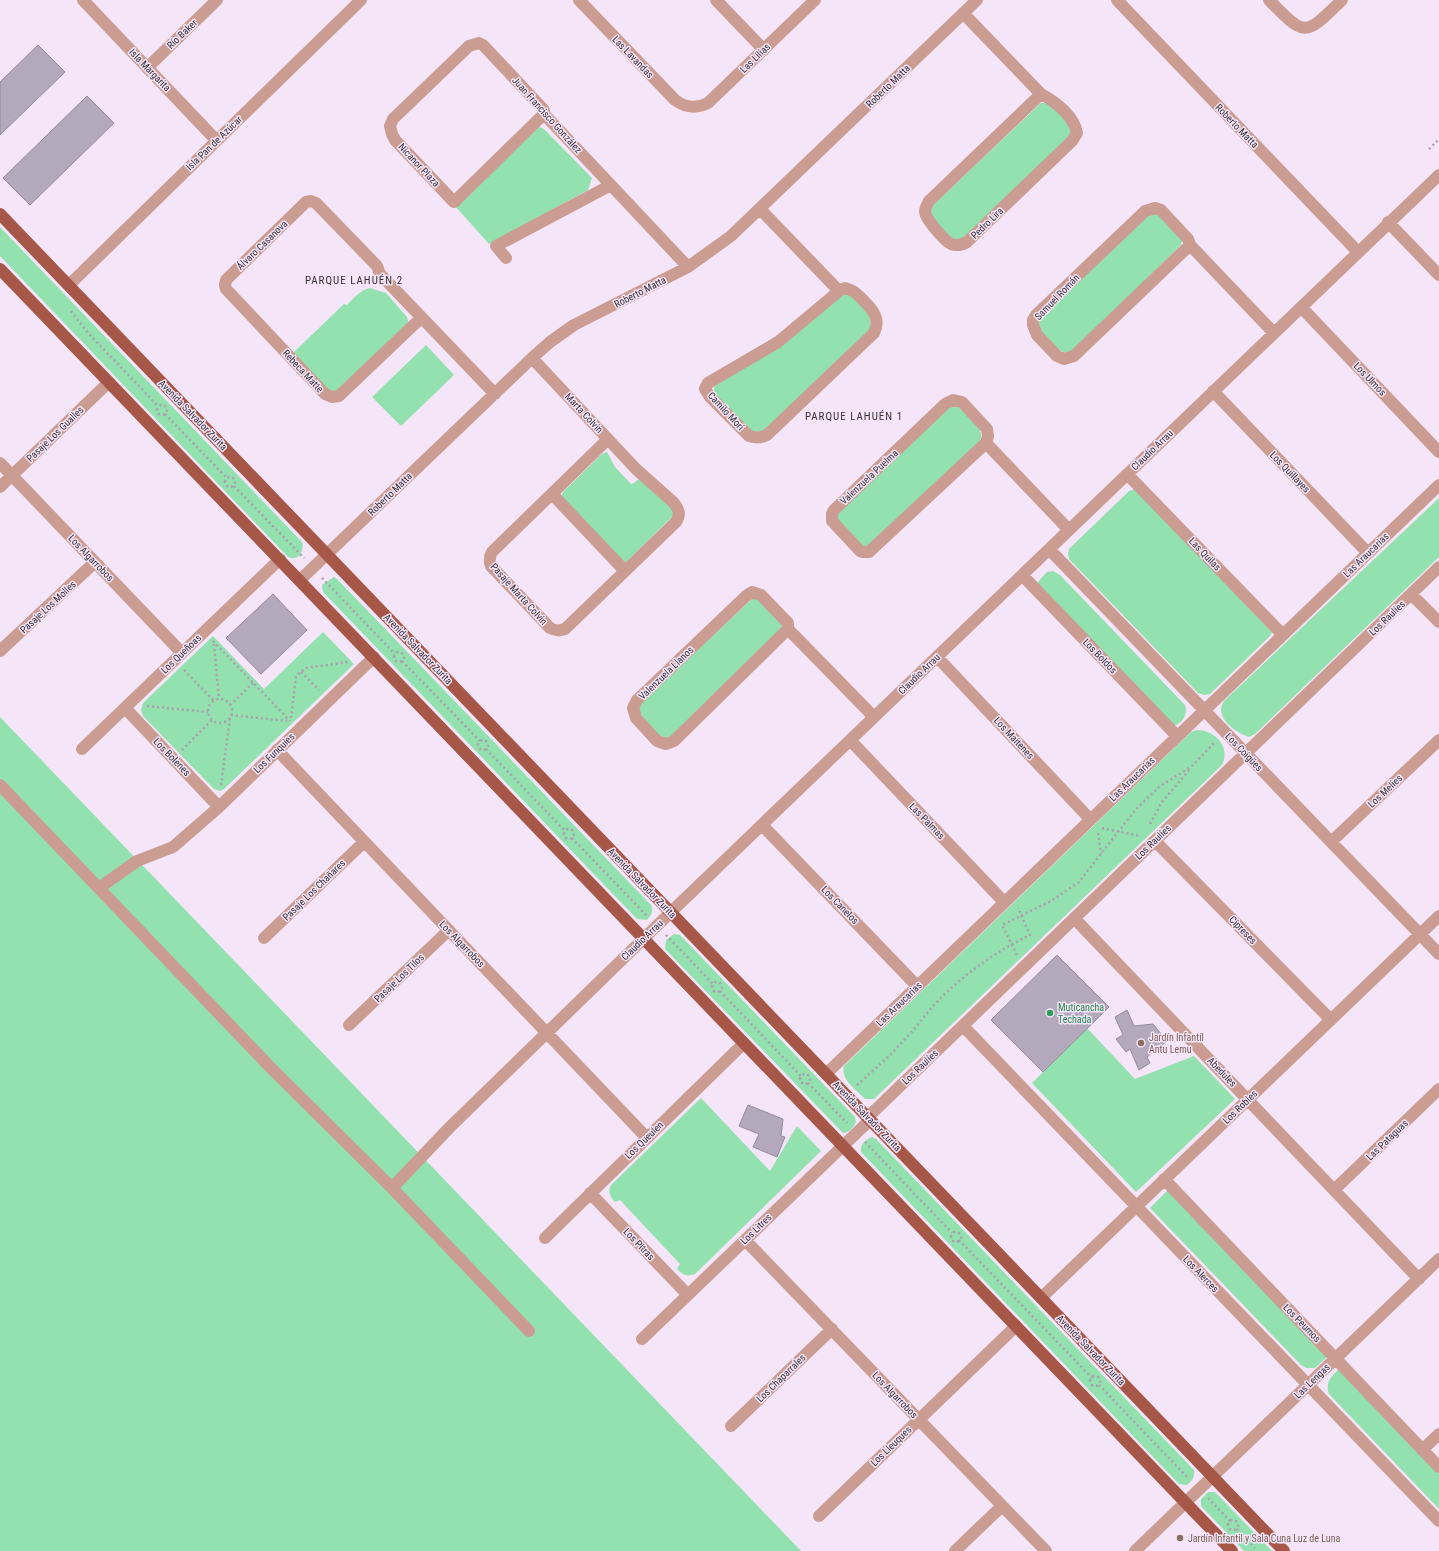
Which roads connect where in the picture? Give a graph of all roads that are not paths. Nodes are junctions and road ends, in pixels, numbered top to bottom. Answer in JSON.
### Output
{"nodes":[{"id":1,"x":83,"y":0,"type":"edge"},
{"id":2,"x":217,"y":0,"type":"edge"},
{"id":3,"x":361,"y":0,"type":"edge"},
{"id":4,"x":579,"y":0,"type":"edge"},
{"id":5,"x":716,"y":0,"type":"edge"},
{"id":6,"x":816,"y":0,"type":"edge"},
{"id":7,"x":977,"y":0,"type":"edge"},
{"id":8,"x":1117,"y":0,"type":"edge"},
{"id":9,"x":1269,"y":0,"type":"edge"},
{"id":10,"x":1342,"y":0,"type":"edge"},
{"id":11,"x":963,"y":13,"type":"junction"},
{"id":12,"x":483,"y":45,"type":"joint"},
{"id":13,"x":764,"y":50,"type":"junction"},
{"id":14,"x":147,"y":68,"type":"junction"},
{"id":15,"x":1041,"y":94,"type":"junction"},
{"id":16,"x":691,"y":108,"type":"joint"},
{"id":17,"x":544,"y":114,"type":"junction"},
{"id":18,"x":216,"y":140,"type":"junction"},
{"id":19,"x":1439,"y":175,"type":"edge"},
{"id":20,"x":611,"y":185,"type":"junction"},
{"id":21,"x":760,"y":209,"type":"junction"},
{"id":22,"x":0,"y":214,"type":"edge"},
{"id":23,"x":1388,"y":222,"type":"junction"},
{"id":24,"x":1190,"y":244,"type":"junction"},
{"id":25,"x":1358,"y":252,"type":"junction"},
{"id":26,"x":506,"y":258,"type":"dead end"},
{"id":27,"x":688,"y":267,"type":"junction"},
{"id":28,"x":0,"y":268,"type":"edge"},
{"id":29,"x":1439,"y":275,"type":"edge"},
{"id":30,"x":69,"y":286,"type":"junction"},
{"id":31,"x":226,"y":289,"type":"joint"},
{"id":32,"x":839,"y":291,"type":"junction"},
{"id":33,"x":1301,"y":307,"type":"junction"},
{"id":34,"x":421,"y":318,"type":"junction"},
{"id":35,"x":1274,"y":333,"type":"junction"},
{"id":36,"x":532,"y":358,"type":"junction"},
{"id":37,"x":110,"y":382,"type":"junction"},
{"id":38,"x":1213,"y":391,"type":"junction"},
{"id":39,"x":495,"y":394,"type":"junction"},
{"id":40,"x":608,"y":439,"type":"junction"},
{"id":41,"x":986,"y":443,"type":"junction"},
{"id":42,"x":1439,"y":452,"type":"edge"},
{"id":43,"x":0,"y":463,"type":"edge"},
{"id":44,"x":636,"y":469,"type":"joint"},
{"id":45,"x":1127,"y":474,"type":"junction"},
{"id":46,"x":12,"y":475,"type":"junction"},
{"id":47,"x":1439,"y":485,"type":"edge"},
{"id":48,"x":0,"y":487,"type":"edge"},
{"id":49,"x":552,"y":494,"type":"junction"},
{"id":50,"x":1069,"y":530,"type":"junction"},
{"id":51,"x":1048,"y":549,"type":"junction"},
{"id":52,"x":1368,"y":553,"type":"junction"},
{"id":53,"x":327,"y":554,"type":"junction"},
{"id":54,"x":280,"y":559,"type":"junction"},
{"id":55,"x":96,"y":562,"type":"junction"},
{"id":56,"x":1439,"y":567,"type":"edge"},
{"id":57,"x":625,"y":571,"type":"junction"},
{"id":58,"x":1022,"y":575,"type":"junction"},
{"id":59,"x":300,"y":580,"type":"junction"},
{"id":60,"x":1411,"y":594,"type":"junction"},
{"id":61,"x":1439,"y":622,"type":"edge"},
{"id":62,"x":788,"y":629,"type":"junction"},
{"id":63,"x":1283,"y":635,"type":"junction"},
{"id":64,"x":0,"y":651,"type":"edge"},
{"id":65,"x":178,"y":657,"type":"junction"},
{"id":66,"x":374,"y":657,"type":"junction"},
{"id":67,"x":937,"y":657,"type":"junction"},
{"id":68,"x":127,"y":706,"type":"junction"},
{"id":69,"x":1204,"y":710,"type":"junction"},
{"id":70,"x":874,"y":717,"type":"junction"},
{"id":71,"x":1178,"y":736,"type":"junction"},
{"id":72,"x":850,"y":740,"type":"junction"},
{"id":73,"x":1439,"y":740,"type":"edge"},
{"id":74,"x":82,"y":749,"type":"dead end"},
{"id":75,"x":277,"y":750,"type":"junction"},
{"id":76,"x":1245,"y":754,"type":"junction"},
{"id":77,"x":0,"y":785,"type":"edge"},
{"id":78,"x":218,"y":807,"type":"junction"},
{"id":79,"x":1090,"y":819,"type":"junction"},
{"id":80,"x":762,"y":825,"type":"junction"},
{"id":81,"x":1151,"y":838,"type":"junction"},
{"id":82,"x":364,"y":842,"type":"junction"},
{"id":83,"x":1331,"y":842,"type":"junction"},
{"id":84,"x":99,"y":888,"type":"junction"},
{"id":85,"x":1008,"y":899,"type":"junction"},
{"id":86,"x":671,"y":912,"type":"junction"},
{"id":87,"x":1439,"y":916,"type":"edge"},
{"id":88,"x":1074,"y":918,"type":"junction"},
{"id":89,"x":449,"y":930,"type":"junction"},
{"id":90,"x":1420,"y":935,"type":"junction"},
{"id":91,"x":264,"y":938,"type":"dead end"},
{"id":92,"x":644,"y":938,"type":"junction"},
{"id":93,"x":1439,"y":954,"type":"edge"},
{"id":94,"x":917,"y":986,"type":"junction"},
{"id":95,"x":1331,"y":1020,"type":"junction"},
{"id":96,"x":349,"y":1025,"type":"dead end"},
{"id":97,"x":962,"y":1026,"type":"junction"},
{"id":98,"x":547,"y":1032,"type":"junction"},
{"id":99,"x":744,"y":1043,"type":"junction"},
{"id":100,"x":826,"y":1074,"type":"junction"},
{"id":101,"x":1439,"y":1089,"type":"edge"},
{"id":102,"x":1248,"y":1100,"type":"junction"},
{"id":103,"x":869,"y":1119,"type":"junction"},
{"id":104,"x":647,"y":1138,"type":"junction"},
{"id":105,"x":843,"y":1146,"type":"junction"},
{"id":106,"x":1164,"y":1179,"type":"junction"},
{"id":107,"x":392,"y":1188,"type":"junction"},
{"id":108,"x":1334,"y":1190,"type":"junction"},
{"id":109,"x":590,"y":1193,"type":"junction"},
{"id":110,"x":1136,"y":1207,"type":"junction"},
{"id":111,"x":545,"y":1238,"type":"dead end"},
{"id":112,"x":745,"y":1240,"type":"junction"},
{"id":113,"x":1439,"y":1259,"type":"edge"},
{"id":114,"x":1419,"y":1278,"type":"junction"},
{"id":115,"x":688,"y":1295,"type":"junction"},
{"id":116,"x":1041,"y":1298,"type":"junction"},
{"id":117,"x":1016,"y":1326,"type":"junction"},
{"id":118,"x":832,"y":1329,"type":"junction"},
{"id":119,"x":529,"y":1331,"type":"dead end"},
{"id":120,"x":642,"y":1339,"type":"dead end"},
{"id":121,"x":1335,"y":1359,"type":"junction"},
{"id":122,"x":1308,"y":1385,"type":"junction"},
{"id":123,"x":919,"y":1420,"type":"junction"},
{"id":124,"x":731,"y":1426,"type":"dead end"},
{"id":125,"x":1439,"y":1434,"type":"edge"},
{"id":126,"x":1422,"y":1450,"type":"junction"},
{"id":127,"x":1439,"y":1467,"type":"edge"},
{"id":128,"x":1212,"y":1476,"type":"junction"},
{"id":129,"x":1185,"y":1502,"type":"junction"},
{"id":130,"x":1002,"y":1506,"type":"junction"},
{"id":131,"x":819,"y":1516,"type":"dead end"},
{"id":132,"x":1439,"y":1521,"type":"edge"},
{"id":133,"x":955,"y":1551,"type":"edge"},
{"id":134,"x":1046,"y":1551,"type":"edge"},
{"id":135,"x":1135,"y":1551,"type":"edge"},
{"id":136,"x":1232,"y":1551,"type":"edge"},
{"id":137,"x":1284,"y":1551,"type":"edge"}],
"edges":[{"from":1,"to":14,"type":"street","name":"Isla Margarita"},
{"from":2,"to":14,"type":"street","name":"Río Baker"},
{"from":3,"to":18,"type":"street","name":"Isla Pan de Azúcar"},
{"from":4,"to":16,"type":"street","name":"Las Lavandas"},
{"from":5,"to":13,"type":"street"},
{"from":6,"to":13,"type":"street","name":"Las Lilias"},
{"from":7,"to":11,"type":"street","name":"Roberto Matta"},
{"from":8,"to":25,"type":"street","name":"Roberto Matta"},
{"from":9,"to":10,"type":"street"},
{"from":11,"to":15,"type":"street","name":"Pedro Lira"},
{"from":11,"to":21,"type":"street","name":"Roberto Matta"},
{"from":12,"to":17,"type":"street","name":"Juan Francisco González"},
{"from":12,"to":17,"type":"street","name":"Nicanor Plaza"},
{"from":13,"to":16,"type":"street","name":"Las Lilias"},
{"from":14,"to":18,"type":"street","name":"Isla Margarita"},
{"from":15,"to":15,"type":"street","name":"Pedro Lira"},
{"from":17,"to":20,"type":"street","name":"Juan Francisco González"},
{"from":18,"to":30,"type":"street","name":"Isla Pan de Azúcar"},
{"from":19,"to":23,"type":"street","name":"Claudio Arrau"},
{"from":20,"to":26,"type":"street"},
{"from":20,"to":27,"type":"street","name":"Juan Francisco González"},
{"from":21,"to":27,"type":"street","name":"Roberto Matta"},
{"from":21,"to":32,"type":"street"},
{"from":22,"to":30,"type":"main road","name":"Avenida Salvador Zurita"},
{"from":23,"to":25,"type":"street","name":"Claudio Arrau"},
{"from":23,"to":29,"type":"street"},
{"from":24,"to":24,"type":"street","name":"Samuel Román"},
{"from":24,"to":35,"type":"street","name":"Samuel Román"},
{"from":25,"to":33,"type":"street","name":"Claudio Arrau"},
{"from":27,"to":36,"type":"street","name":"Roberto Matta"},
{"from":28,"to":37,"type":"main road"},
{"from":30,"to":53,"type":"main road","name":"Avenida Salvador Zurita"},
{"from":31,"to":34,"type":"street","name":"Rebeca Matte"},
{"from":31,"to":34,"type":"street","name":"Álvaro Casanova"},
{"from":32,"to":32,"type":"street","name":"Camilo Mori"},
{"from":33,"to":35,"type":"street","name":"Claudio Arrau"},
{"from":33,"to":42,"type":"street","name":"Los Ulmos"},
{"from":34,"to":39,"type":"street"},
{"from":35,"to":38,"type":"street","name":"Claudio Arrau"},
{"from":36,"to":39,"type":"street","name":"Roberto Matta"},
{"from":36,"to":40,"type":"street","name":"Marta Colvin"},
{"from":37,"to":46,"type":"street","name":"Pasaje Los Gualles"},
{"from":37,"to":54,"type":"main road"},
{"from":38,"to":45,"type":"street","name":"Claudio Arrau"},
{"from":38,"to":52,"type":"street","name":"Los Quillayes"},
{"from":39,"to":53,"type":"street","name":"Roberto Matta"},
{"from":40,"to":44,"type":"street","name":"Marta Colvin"},
{"from":40,"to":49,"type":"street","name":"Pasaje Marta Colvin"},
{"from":41,"to":41,"type":"street","name":"Valenzuela Puelma"},
{"from":41,"to":50,"type":"street"},
{"from":43,"to":46,"type":"street","name":"Los Algarrobos"},
{"from":44,"to":57,"type":"street","name":"Pasaje Marta Colvin"},
{"from":45,"to":50,"type":"street","name":"Claudio Arrau"},
{"from":45,"to":63,"type":"street","name":"Las Quilas"},
{"from":46,"to":48,"type":"street","name":"Pasaje Los Gualles"},
{"from":46,"to":55,"type":"street","name":"Los Algarrobos"},
{"from":47,"to":52,"type":"street","name":"Las Araucarias"},
{"from":49,"to":57,"type":"street"},
{"from":49,"to":57,"type":"street","name":"Pasaje Marta Colvin"},
{"from":50,"to":51,"type":"street","name":"Claudio Arrau"},
{"from":51,"to":58,"type":"street","name":"Claudio Arrau"},
{"from":51,"to":69,"type":"street","name":"Los Coigües"},
{"from":52,"to":63,"type":"street","name":"Las Araucarias"},
{"from":53,"to":59,"type":"street","name":"Roberto Matta"},
{"from":53,"to":86,"type":"main road","name":"Avenida Salvador Zurita"},
{"from":54,"to":59,"type":"main road"},
{"from":54,"to":65,"type":"street","name":"Los Queñoas"},
{"from":55,"to":64,"type":"street","name":"Pasaje Los Molles"},
{"from":55,"to":65,"type":"street","name":"Los Algarrobos"},
{"from":56,"to":60,"type":"street","name":"Los Raulíes"},
{"from":58,"to":67,"type":"street","name":"Claudio Arrau"},
{"from":58,"to":71,"type":"street","name":"Los Boldos"},
{"from":59,"to":66,"type":"main road"},
{"from":60,"to":61,"type":"street"},
{"from":60,"to":76,"type":"street","name":"Los Raulíes"},
{"from":62,"to":62,"type":"street","name":"Valenzuela Llanos"},
{"from":62,"to":70,"type":"street","name":"Valenzuela Llanos"},
{"from":63,"to":69,"type":"street","name":"Las Araucarias"},
{"from":65,"to":68,"type":"street","name":"Los Queñoas"},
{"from":66,"to":75,"type":"street","name":"Los Funquies"},
{"from":66,"to":92,"type":"main road"},
{"from":67,"to":70,"type":"street","name":"Claudio Arrau"},
{"from":67,"to":79,"type":"street","name":"Los Maitenes"},
{"from":68,"to":74,"type":"street","name":"Los Queñoas"},
{"from":68,"to":78,"type":"street","name":"Los Bolenes"},
{"from":69,"to":71,"type":"street","name":"Las Araucarias"},
{"from":69,"to":76,"type":"street","name":"Los Coigües"},
{"from":70,"to":72,"type":"street","name":"Claudio Arrau"},
{"from":71,"to":79,"type":"street","name":"Las Araucarias"},
{"from":72,"to":80,"type":"street","name":"Claudio Arrau"},
{"from":72,"to":85,"type":"street","name":"Las Palmas"},
{"from":73,"to":83,"type":"street","name":"Los Melies"},
{"from":75,"to":78,"type":"street","name":"Los Funquies"},
{"from":75,"to":82,"type":"street","name":"Los Algarrobos"},
{"from":76,"to":81,"type":"street","name":"Los Raulíes"},
{"from":76,"to":83,"type":"street","name":"Los Coigües"},
{"from":77,"to":84,"type":"street"},
{"from":78,"to":84,"type":"street","name":"Los Funquies"},
{"from":79,"to":85,"type":"street","name":"Las Araucarias"},
{"from":80,"to":86,"type":"street","name":"Claudio Arrau"},
{"from":80,"to":94,"type":"street","name":"Los Canelos"},
{"from":81,"to":88,"type":"street","name":"Los Raulíes"},
{"from":81,"to":95,"type":"street","name":"Cipreses"},
{"from":82,"to":89,"type":"street","name":"Los Algarrobos"},
{"from":82,"to":91,"type":"street","name":"Pasaje Los Chañares"},
{"from":83,"to":90,"type":"street","name":"Los Coigües"},
{"from":84,"to":107,"type":"street"},
{"from":85,"to":94,"type":"street","name":"Las Araucarias"},
{"from":86,"to":92,"type":"street","name":"Claudio Arrau"},
{"from":86,"to":100,"type":"main road","name":"Avenida Salvador Zurita"},
{"from":87,"to":90,"type":"street","name":"Los Robles"},
{"from":88,"to":97,"type":"street","name":"Los Raulíes"},
{"from":88,"to":102,"type":"street","name":"Abedules"},
{"from":89,"to":96,"type":"street","name":"Pasaje Los Tilos"},
{"from":89,"to":98,"type":"street","name":"Los Algarrobos"},
{"from":90,"to":93,"type":"street","name":"Los Coigües"},
{"from":90,"to":95,"type":"street","name":"Los Robles"},
{"from":92,"to":98,"type":"street","name":"Claudio Arrau"},
{"from":92,"to":99,"type":"main road"},
{"from":94,"to":100,"type":"street","name":"Las Araucarias"},
{"from":95,"to":102,"type":"street","name":"Los Robles"},
{"from":97,"to":103,"type":"street","name":"Los Raulíes"},
{"from":97,"to":110,"type":"street","name":"Los Alerces"},
{"from":98,"to":104,"type":"street","name":"Los Algarrobos"},
{"from":98,"to":107,"type":"street","name":"Claudio Arrau"},
{"from":99,"to":104,"type":"street","name":"Los Queulen"},
{"from":99,"to":105,"type":"main road"},
{"from":100,"to":103,"type":"main road","name":"Avenida Salvador Zurita"},
{"from":101,"to":108,"type":"street","name":"Las Pataguas"},
{"from":102,"to":106,"type":"street","name":"Los Robles"},
{"from":102,"to":108,"type":"street","name":"Abedules"},
{"from":103,"to":105,"type":"street","name":"Los Litres"},
{"from":103,"to":116,"type":"main road","name":"Avenida Salvador Zurita"},
{"from":104,"to":109,"type":"street","name":"Los Queulen"},
{"from":105,"to":112,"type":"street","name":"Los Litres"},
{"from":105,"to":117,"type":"main road"},
{"from":106,"to":110,"type":"street","name":"Los Robles"},
{"from":106,"to":121,"type":"street","name":"Los Peumos"},
{"from":107,"to":119,"type":"street"},
{"from":108,"to":114,"type":"street","name":"Abedules"},
{"from":109,"to":111,"type":"street","name":"Los Queulen"},
{"from":109,"to":115,"type":"street","name":"Los Pitras"},
{"from":110,"to":116,"type":"street","name":"Los Robles"},
{"from":110,"to":122,"type":"street","name":"Los Alerces"},
{"from":112,"to":115,"type":"street","name":"Los Litres"},
{"from":112,"to":118,"type":"street","name":"Los Algarrobos"},
{"from":113,"to":114,"type":"street","name":"Las Lengas"},
{"from":114,"to":121,"type":"street","name":"Las Lengas"},
{"from":115,"to":120,"type":"street","name":"Los Litres"},
{"from":116,"to":128,"type":"main road","name":"Avenida Salvador Zurita"},
{"from":117,"to":123,"type":"street","name":"Los Lleuques"},
{"from":117,"to":129,"type":"main road"},
{"from":118,"to":123,"type":"street","name":"Los Algarrobos"},
{"from":118,"to":124,"type":"street","name":"Los Chaparrales"},
{"from":121,"to":122,"type":"street","name":"Las Lengas"},
{"from":121,"to":126,"type":"street","name":"Los Peumos"},
{"from":122,"to":128,"type":"street","name":"Las Lengas"},
{"from":122,"to":132,"type":"street","name":"Los Alerces"},
{"from":123,"to":130,"type":"street","name":"Los Algarrobos"},
{"from":123,"to":131,"type":"street","name":"Los Lleuques"},
{"from":125,"to":126,"type":"street"},
{"from":126,"to":127,"type":"street","name":"Los Peumos"},
{"from":128,"to":129,"type":"street","name":"Las Lengas"},
{"from":128,"to":137,"type":"main road","name":"Avenida Salvador Zurita"},
{"from":129,"to":135,"type":"street","name":"Las Lengas"},
{"from":129,"to":136,"type":"main road"},
{"from":130,"to":133,"type":"street"},
{"from":130,"to":134,"type":"street","name":"Los Algarrobos"}]}
